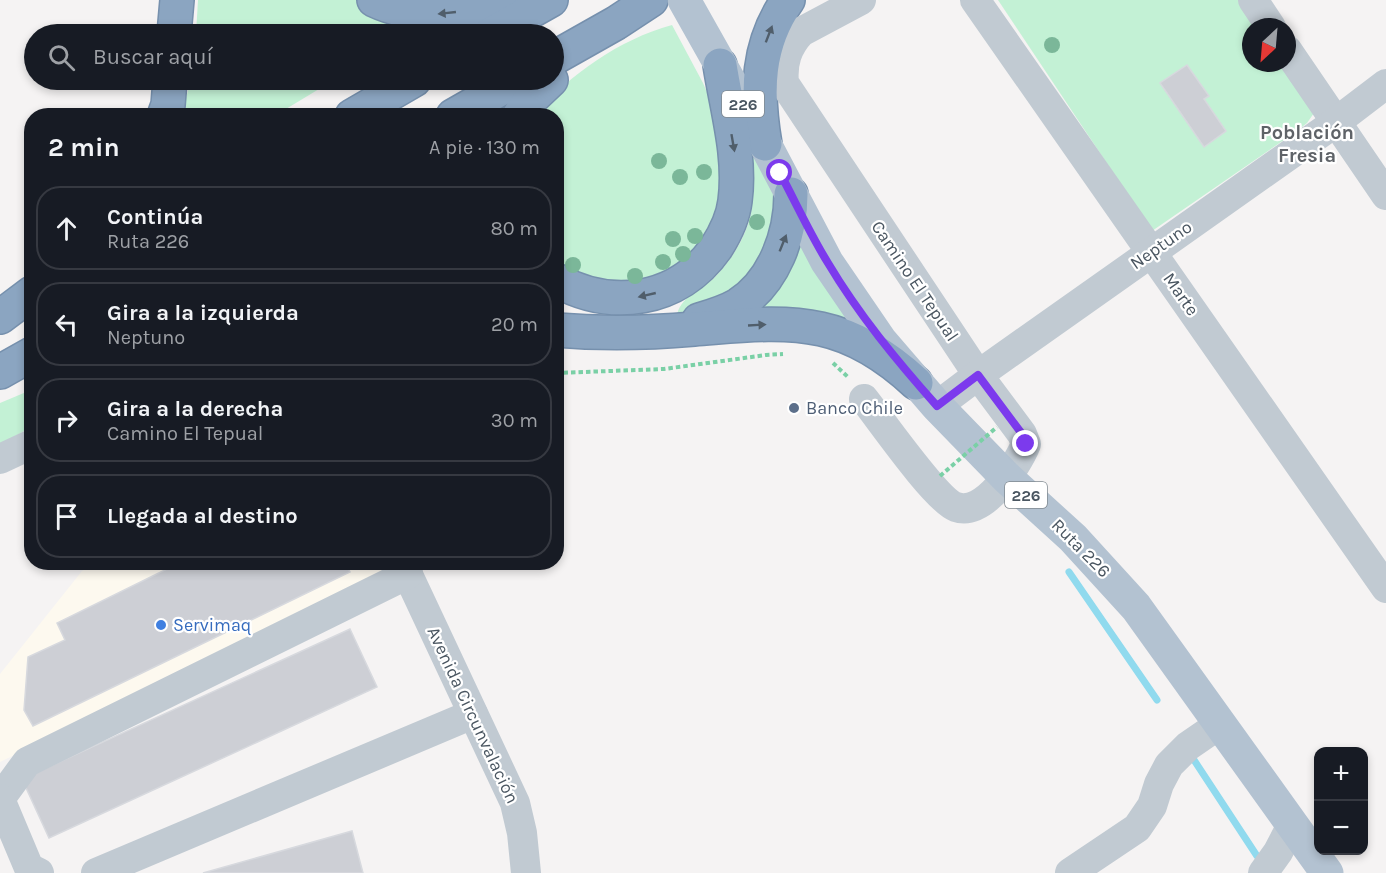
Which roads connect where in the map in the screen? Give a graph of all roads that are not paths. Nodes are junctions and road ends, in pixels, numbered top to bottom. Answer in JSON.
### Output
{"nodes":[{"id":1,"x":177,"y":0,"type":"edge"},
{"id":2,"x":374,"y":0,"type":"edge"},
{"id":3,"x":525,"y":0,"type":"edge"},
{"id":4,"x":551,"y":0,"type":"edge"},
{"id":5,"x":651,"y":0,"type":"edge"},
{"id":6,"x":788,"y":0,"type":"edge"},
{"id":7,"x":861,"y":0,"type":"edge"},
{"id":8,"x":975,"y":0,"type":"edge"},
{"id":9,"x":1253,"y":0,"type":"edge"},
{"id":10,"x":690,"y":10,"type":"edge"},
{"id":11,"x":1265,"y":18,"type":"edge"},
{"id":12,"x":616,"y":23,"type":"junction"},
{"id":13,"x":175,"y":24,"type":"edge"},
{"id":14,"x":509,"y":24,"type":"edge"},
{"id":15,"x":564,"y":52,"type":"edge"},
{"id":16,"x":1296,"y":63,"type":"edge"},
{"id":17,"x":720,"y":65,"type":"junction"},
{"id":18,"x":564,"y":68,"type":"edge"},
{"id":19,"x":1386,"y":84,"type":"edge"},
{"id":20,"x":169,"y":90,"type":"edge"},
{"id":21,"x":397,"y":90,"type":"edge"},
{"id":22,"x":498,"y":90,"type":"edge"},
{"id":23,"x":540,"y":90,"type":"edge"},
{"id":24,"x":167,"y":108,"type":"edge"},
{"id":25,"x":366,"y":108,"type":"edge"},
{"id":26,"x":467,"y":108,"type":"edge"},
{"id":27,"x":525,"y":108,"type":"edge"},
{"id":28,"x":1336,"y":122,"type":"junction"},
{"id":29,"x":765,"y":144,"type":"junction"},
{"id":30,"x":791,"y":194,"type":"junction"},
{"id":31,"x":1386,"y":195,"type":"edge"},
{"id":32,"x":1151,"y":252,"type":"junction"},
{"id":33,"x":564,"y":284,"type":"edge"},
{"id":34,"x":24,"y":299,"type":"edge"},
{"id":35,"x":24,"y":306,"type":"edge"},
{"id":36,"x":0,"y":318,"type":"edge"},
{"id":37,"x":564,"y":331,"type":"edge"},
{"id":38,"x":657,"y":332,"type":"junction"},
{"id":39,"x":24,"y":358,"type":"edge"},
{"id":40,"x":0,"y":372,"type":"edge"},
{"id":41,"x":978,"y":375,"type":"junction"},
{"id":42,"x":24,"y":376,"type":"edge"},
{"id":43,"x":0,"y":385,"type":"edge"},
{"id":44,"x":927,"y":394,"type":"junction"},
{"id":45,"x":864,"y":399,"type":"road end"},
{"id":46,"x":24,"y":448,"type":"edge"},
{"id":47,"x":0,"y":459,"type":"edge"},
{"id":48,"x":1007,"y":478,"type":"junction"},
{"id":49,"x":401,"y":570,"type":"edge"},
{"id":50,"x":406,"y":570,"type":"edge"},
{"id":51,"x":1386,"y":588,"type":"edge"},
{"id":52,"x":473,"y":714,"type":"junction"},
{"id":53,"x":1221,"y":724,"type":"junction"},
{"id":54,"x":0,"y":799,"type":"edge"},
{"id":55,"x":1292,"y":825,"type":"junction"},
{"id":56,"x":519,"y":871,"type":"edge"},
{"id":57,"x":39,"y":873,"type":"edge"},
{"id":58,"x":96,"y":873,"type":"edge"},
{"id":59,"x":1070,"y":873,"type":"edge"},
{"id":60,"x":1263,"y":873,"type":"edge"},
{"id":61,"x":1327,"y":873,"type":"edge"}],
"edges":[{"from":1,"to":13,"type":"highway"},
{"from":3,"to":2,"type":"highway","one_way":true},
{"from":4,"to":14,"type":"highway"},
{"from":5,"to":12,"type":"highway"},
{"from":29,"to":6,"type":"highway","one_way":true},
{"from":7,"to":41,"type":"street","name":"Camino El Tepual"},
{"from":8,"to":32,"type":"street","name":"Marte"},
{"from":9,"to":11,"type":"street"},
{"from":10,"to":17,"type":"main road","name":"Ruta 226","number":"226"},
{"from":12,"to":15,"type":"highway"},
{"from":12,"to":18,"type":"highway"},
{"from":16,"to":28,"type":"street"},
{"from":17,"to":29,"type":"main road","name":"Ruta 226","number":"226"},
{"from":17,"to":33,"type":"highway","one_way":true},
{"from":19,"to":28,"type":"street","name":"Neptuno"},
{"from":20,"to":24,"type":"highway"},
{"from":21,"to":25,"type":"highway"},
{"from":22,"to":26,"type":"highway"},
{"from":23,"to":27,"type":"highway"},
{"from":28,"to":31,"type":"street"},
{"from":28,"to":32,"type":"street","name":"Neptuno"},
{"from":29,"to":30,"type":"main road","name":"Ruta 226","number":"226"},
{"from":38,"to":30,"type":"highway","one_way":true},
{"from":30,"to":44,"type":"main road","name":"Ruta 226","number":"226"},
{"from":32,"to":41,"type":"street","name":"Neptuno"},
{"from":32,"to":51,"type":"street","name":"Marte"},
{"from":34,"to":36,"type":"highway"},
{"from":35,"to":36,"type":"highway"},
{"from":37,"to":38,"type":"highway"},
{"from":38,"to":44,"type":"highway","one_way":true},
{"from":39,"to":40,"type":"highway"},
{"from":41,"to":44,"type":"street","name":"Neptuno"},
{"from":41,"to":48,"type":"street","name":"Camino El Tepual"},
{"from":42,"to":43,"type":"highway"},
{"from":44,"to":48,"type":"main road","name":"Ruta 226","number":"226"},
{"from":45,"to":48,"type":"street"},
{"from":46,"to":47,"type":"street"},
{"from":48,"to":53,"type":"main road","name":"Ruta 226","number":"226"},
{"from":49,"to":54,"type":"street"},
{"from":50,"to":52,"type":"street","name":"Avenida Circunvalación"},
{"from":52,"to":56,"type":"street","name":"Avenida Circunvalación"},
{"from":52,"to":58,"type":"street"},
{"from":53,"to":55,"type":"main road","name":"Ruta 226","number":"226"},
{"from":53,"to":59,"type":"street"},
{"from":54,"to":57,"type":"street"},
{"from":55,"to":60,"type":"street"},
{"from":55,"to":61,"type":"main road","name":"Ruta 226","number":"226"}]}
